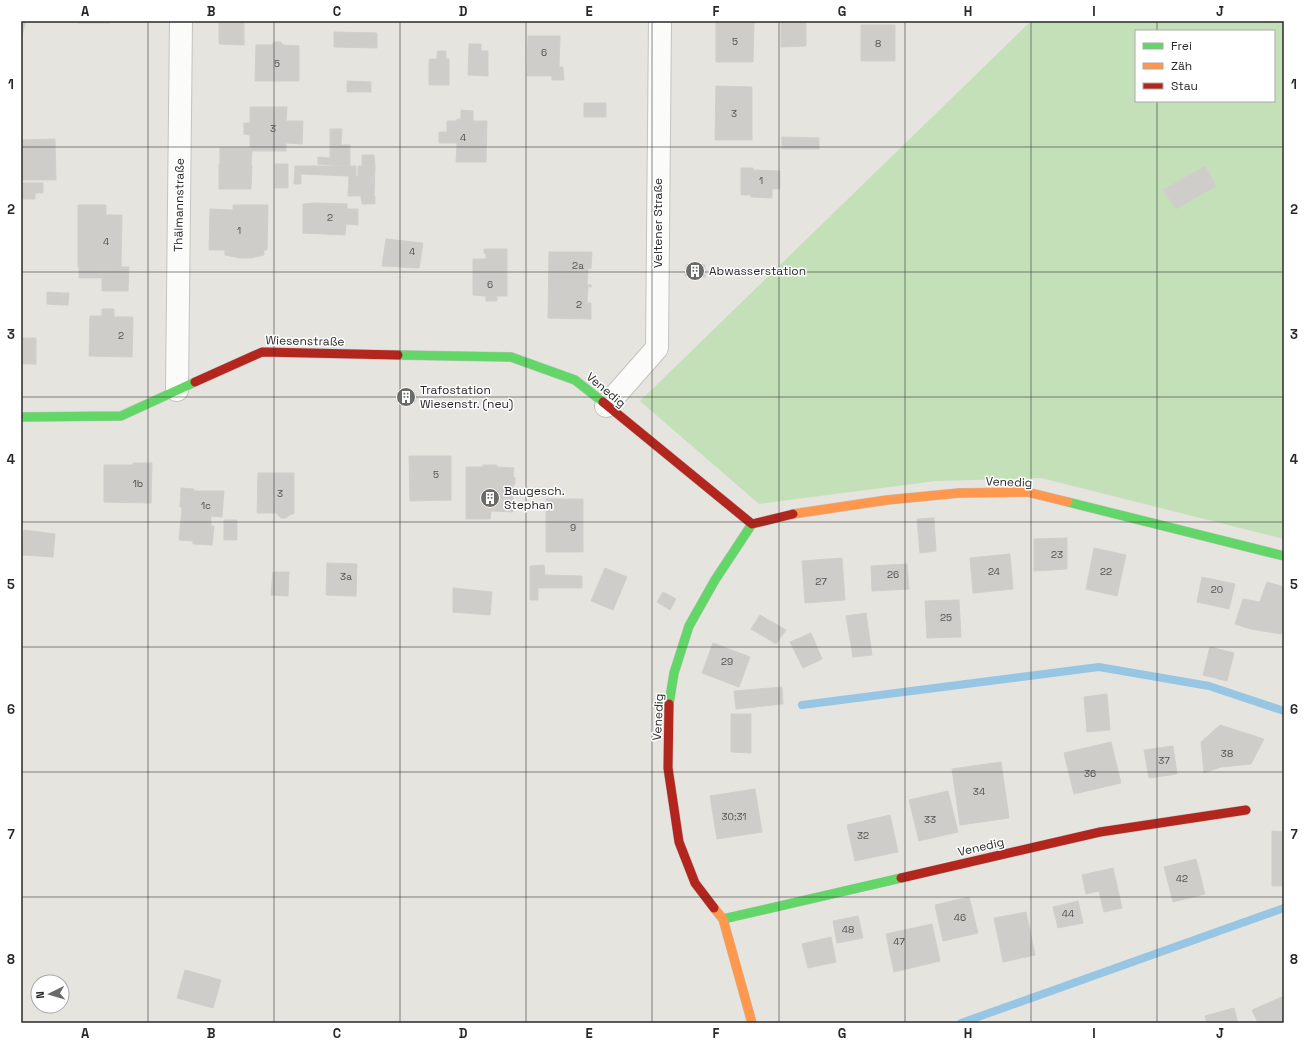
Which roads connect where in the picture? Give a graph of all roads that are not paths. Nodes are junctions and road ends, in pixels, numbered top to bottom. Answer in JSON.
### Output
{"nodes":[{"id":1,"x":181,"y":21,"type":"edge"},
{"id":2,"x":660,"y":21,"type":"edge"},
{"id":3,"x":575,"y":380,"type":"joint"},
{"id":4,"x":177,"y":390,"type":"junction"},
{"id":5,"x":606,"y":406,"type":"junction"},
{"id":6,"x":21,"y":417,"type":"edge"},
{"id":7,"x":752,"y":524,"type":"junction"},
{"id":8,"x":1284,"y":556,"type":"edge"},
{"id":9,"x":1246,"y":810,"type":"dead end"},
{"id":10,"x":723,"y":919,"type":"junction"},
{"id":11,"x":752,"y":1023,"type":"edge"}],
"edges":[{"from":1,"to":4,"type":"street","name":"Thälmannstraße"},
{"from":2,"to":5,"type":"street","name":"Veltener Straße"},
{"from":3,"to":4,"type":"street","name":"Wiesenstraße"},
{"from":3,"to":5,"type":"street","name":"Venedig"},
{"from":4,"to":6,"type":"street","name":"Wiesenstraße"},
{"from":5,"to":7,"type":"street","name":"Venedig"},
{"from":7,"to":8,"type":"street","name":"Venedig"},
{"from":7,"to":10,"type":"street","name":"Venedig"},
{"from":9,"to":10,"type":"street","name":"Venedig"},
{"from":10,"to":11,"type":"street","name":"Venedig"}]}
